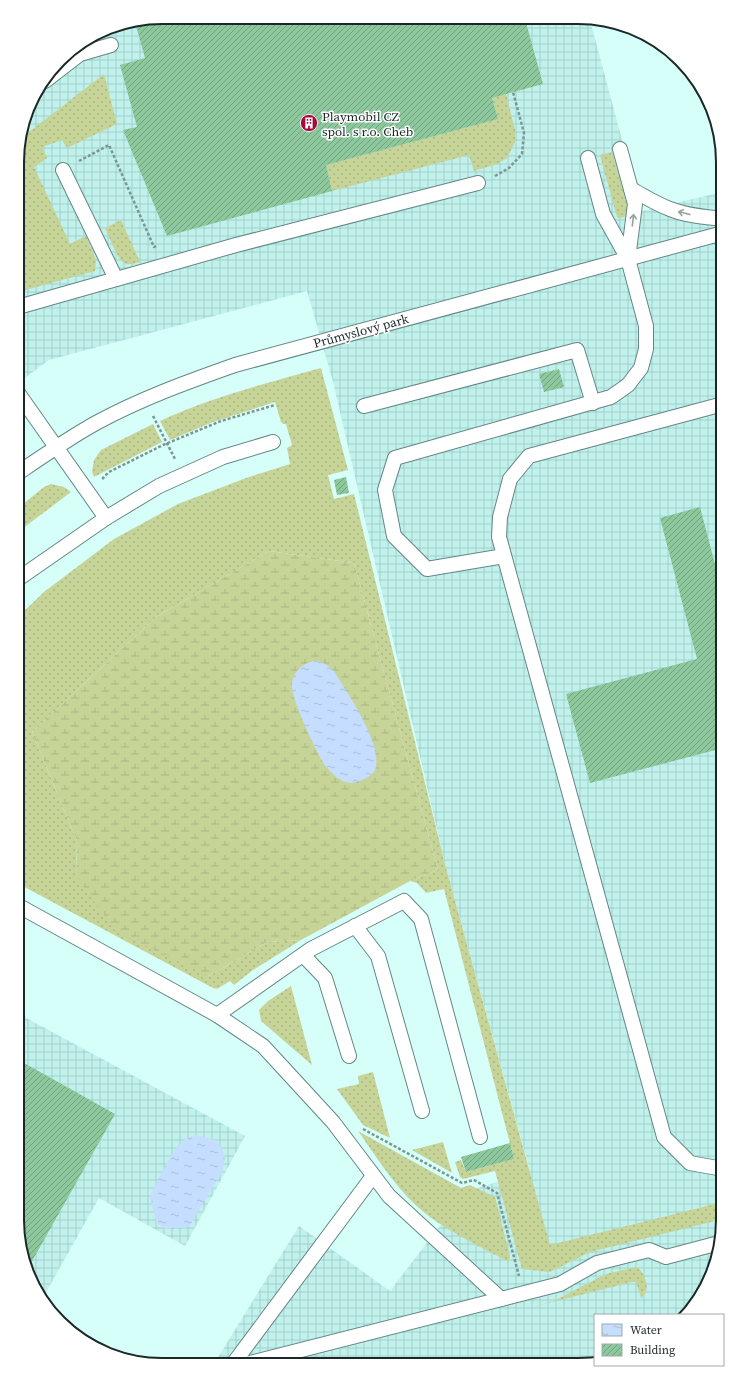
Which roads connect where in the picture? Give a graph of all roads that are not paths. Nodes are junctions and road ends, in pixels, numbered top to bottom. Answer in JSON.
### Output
{"nodes":[{"id":1,"x":111,"y":45,"type":"dead end"},
{"id":2,"x":58,"y":71,"type":"edge"},
{"id":3,"x":620,"y":149,"type":"dead end"},
{"id":4,"x":588,"y":158,"type":"dead end"},
{"id":5,"x":63,"y":170,"type":"road end"},
{"id":6,"x":478,"y":183,"type":"road end"},
{"id":7,"x":631,"y":188,"type":"junction"},
{"id":8,"x":716,"y":218,"type":"edge"},
{"id":9,"x":716,"y":235,"type":"edge"},
{"id":10,"x":628,"y":259,"type":"junction"},
{"id":11,"x":116,"y":280,"type":"junction"},
{"id":12,"x":24,"y":305,"type":"edge"},
{"id":13,"x":24,"y":401,"type":"edge"},
{"id":14,"x":593,"y":403,"type":"junction"},
{"id":15,"x":364,"y":406,"type":"dead end"},
{"id":16,"x":716,"y":406,"type":"edge"},
{"id":17,"x":273,"y":442,"type":"dead end"},
{"id":18,"x":57,"y":447,"type":"junction"},
{"id":19,"x":24,"y":469,"type":"edge"},
{"id":20,"x":106,"y":518,"type":"junction"},
{"id":21,"x":504,"y":556,"type":"junction"},
{"id":22,"x":24,"y":574,"type":"edge"},
{"id":23,"x":24,"y":909,"type":"edge"},
{"id":24,"x":355,"y":926,"type":"junction"},
{"id":25,"x":303,"y":955,"type":"junction"},
{"id":26,"x":217,"y":1015,"type":"junction"},
{"id":27,"x":349,"y":1056,"type":"dead end"},
{"id":28,"x":422,"y":1111,"type":"dead end"},
{"id":29,"x":480,"y":1137,"type":"dead end"},
{"id":30,"x":716,"y":1168,"type":"edge"},
{"id":31,"x":373,"y":1176,"type":"junction"},
{"id":32,"x":713,"y":1244,"type":"edge"},
{"id":33,"x":501,"y":1299,"type":"junction"},
{"id":34,"x":237,"y":1358,"type":"edge"},
{"id":35,"x":270,"y":1358,"type":"edge"}],
"edges":[{"from":1,"to":2,"type":"lane"},
{"from":3,"to":7,"type":"lane"},
{"from":4,"to":10,"type":"lane"},
{"from":5,"to":11,"type":"lane"},
{"from":6,"to":11,"type":"lane"},
{"from":8,"to":7,"type":"lane","one_way":true},
{"from":10,"to":7,"type":"lane","one_way":true},
{"from":9,"to":10,"type":"lane","name":"Průmyslový park"},
{"from":10,"to":14,"type":"lane"},
{"from":10,"to":18,"type":"lane","name":"Průmyslový park"},
{"from":11,"to":12,"type":"lane"},
{"from":13,"to":18,"type":"lane"},
{"from":14,"to":15,"type":"lane"},
{"from":14,"to":21,"type":"lane"},
{"from":16,"to":21,"type":"lane"},
{"from":17,"to":20,"type":"lane"},
{"from":18,"to":19,"type":"lane","name":"Průmyslový park"},
{"from":18,"to":20,"type":"lane"},
{"from":20,"to":22,"type":"lane"},
{"from":21,"to":30,"type":"lane"},
{"from":23,"to":26,"type":"lane"},
{"from":24,"to":25,"type":"lane"},
{"from":24,"to":28,"type":"lane"},
{"from":24,"to":29,"type":"lane"},
{"from":25,"to":26,"type":"lane"},
{"from":25,"to":27,"type":"lane"},
{"from":26,"to":31,"type":"lane"},
{"from":31,"to":33,"type":"lane"},
{"from":31,"to":34,"type":"lane"},
{"from":32,"to":33,"type":"lane"},
{"from":33,"to":35,"type":"lane"}]}
